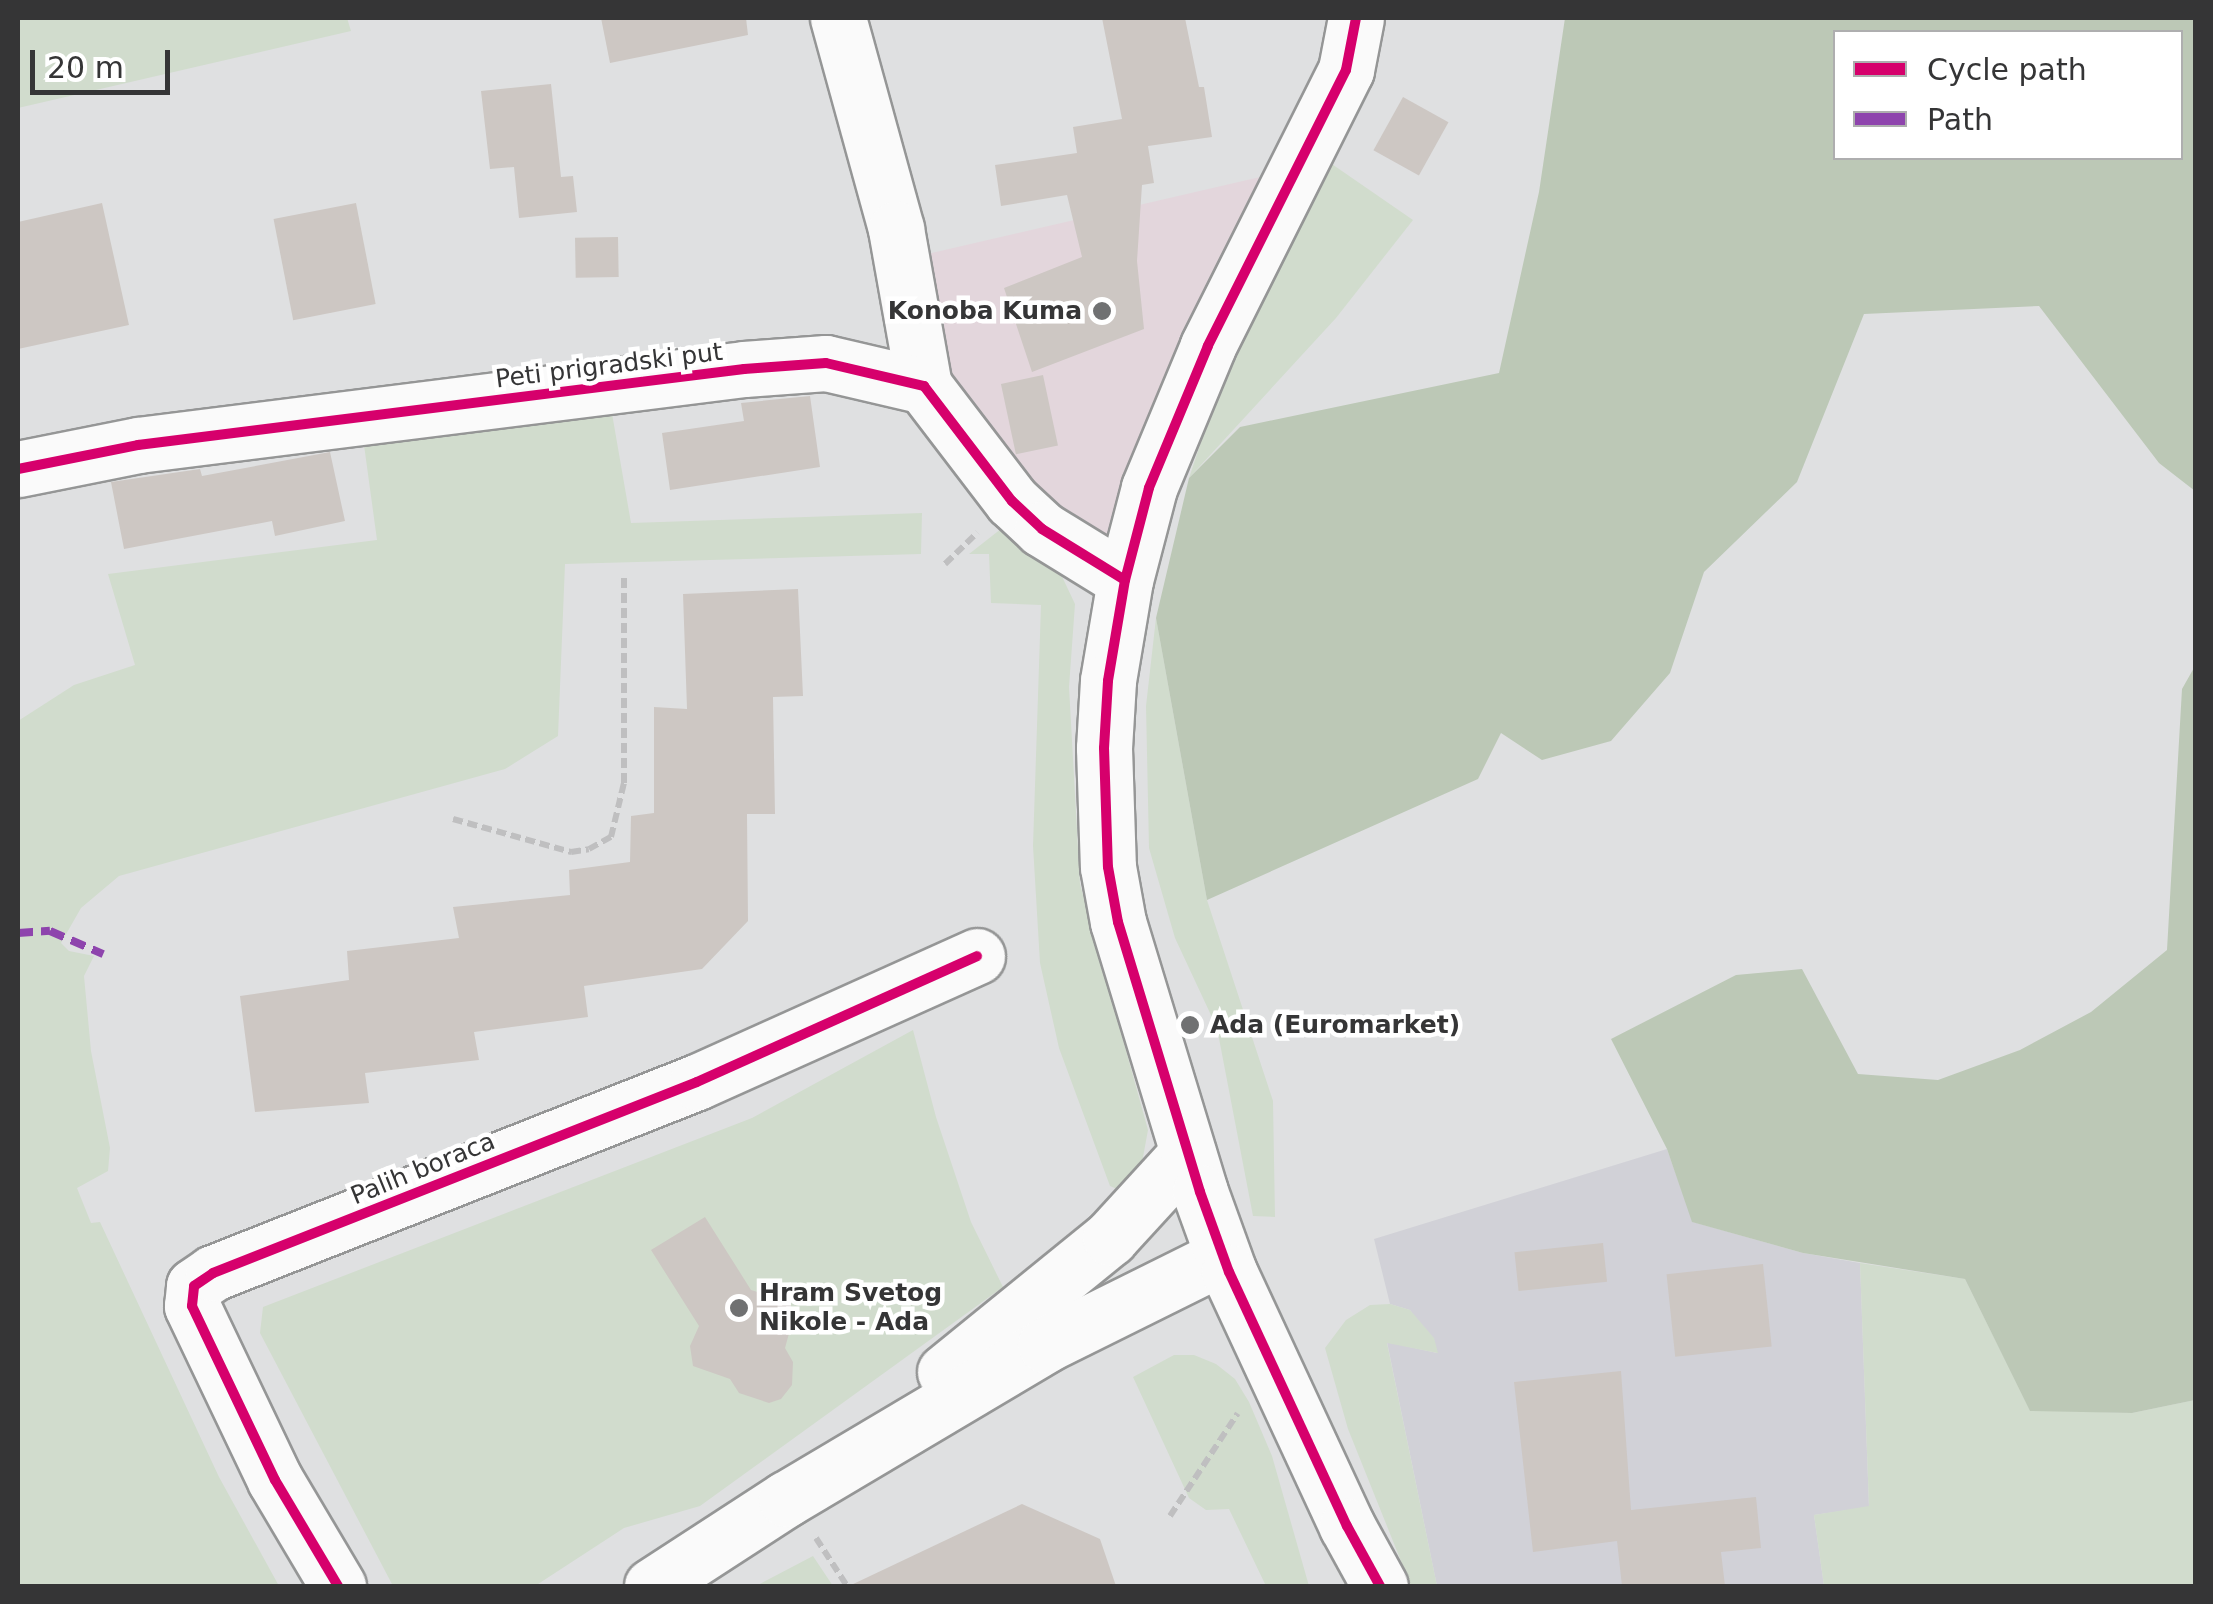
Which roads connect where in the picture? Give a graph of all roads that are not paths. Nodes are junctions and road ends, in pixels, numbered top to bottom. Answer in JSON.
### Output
{"nodes":[{"id":1,"x":838,"y":18,"type":"edge"},
{"id":2,"x":1356,"y":18,"type":"edge"},
{"id":3,"x":924,"y":386,"type":"junction"},
{"id":4,"x":18,"y":469,"type":"edge"},
{"id":5,"x":1124,"y":580,"type":"junction"},
{"id":6,"x":977,"y":956,"type":"dead end"},
{"id":7,"x":1188,"y":1154,"type":"junction"},
{"id":8,"x":1222,"y":1256,"type":"junction"},
{"id":9,"x":801,"y":1518,"type":"junction"},
{"id":10,"x":338,"y":1586,"type":"edge"},
{"id":11,"x":652,"y":1586,"type":"edge"},
{"id":12,"x":1380,"y":1586,"type":"edge"}],
"edges":[{"from":1,"to":3,"type":"street"},
{"from":2,"to":5,"type":"street"},
{"from":3,"to":4,"type":"street","name":"Peti prigradski put"},
{"from":3,"to":5,"type":"street"},
{"from":5,"to":7,"type":"street"},
{"from":6,"to":10,"type":"street","name":"Palih boraca"},
{"from":7,"to":8,"type":"street"},
{"from":7,"to":9,"type":"street"},
{"from":8,"to":9,"type":"street"},
{"from":8,"to":12,"type":"street"},
{"from":9,"to":11,"type":"street"}]}
